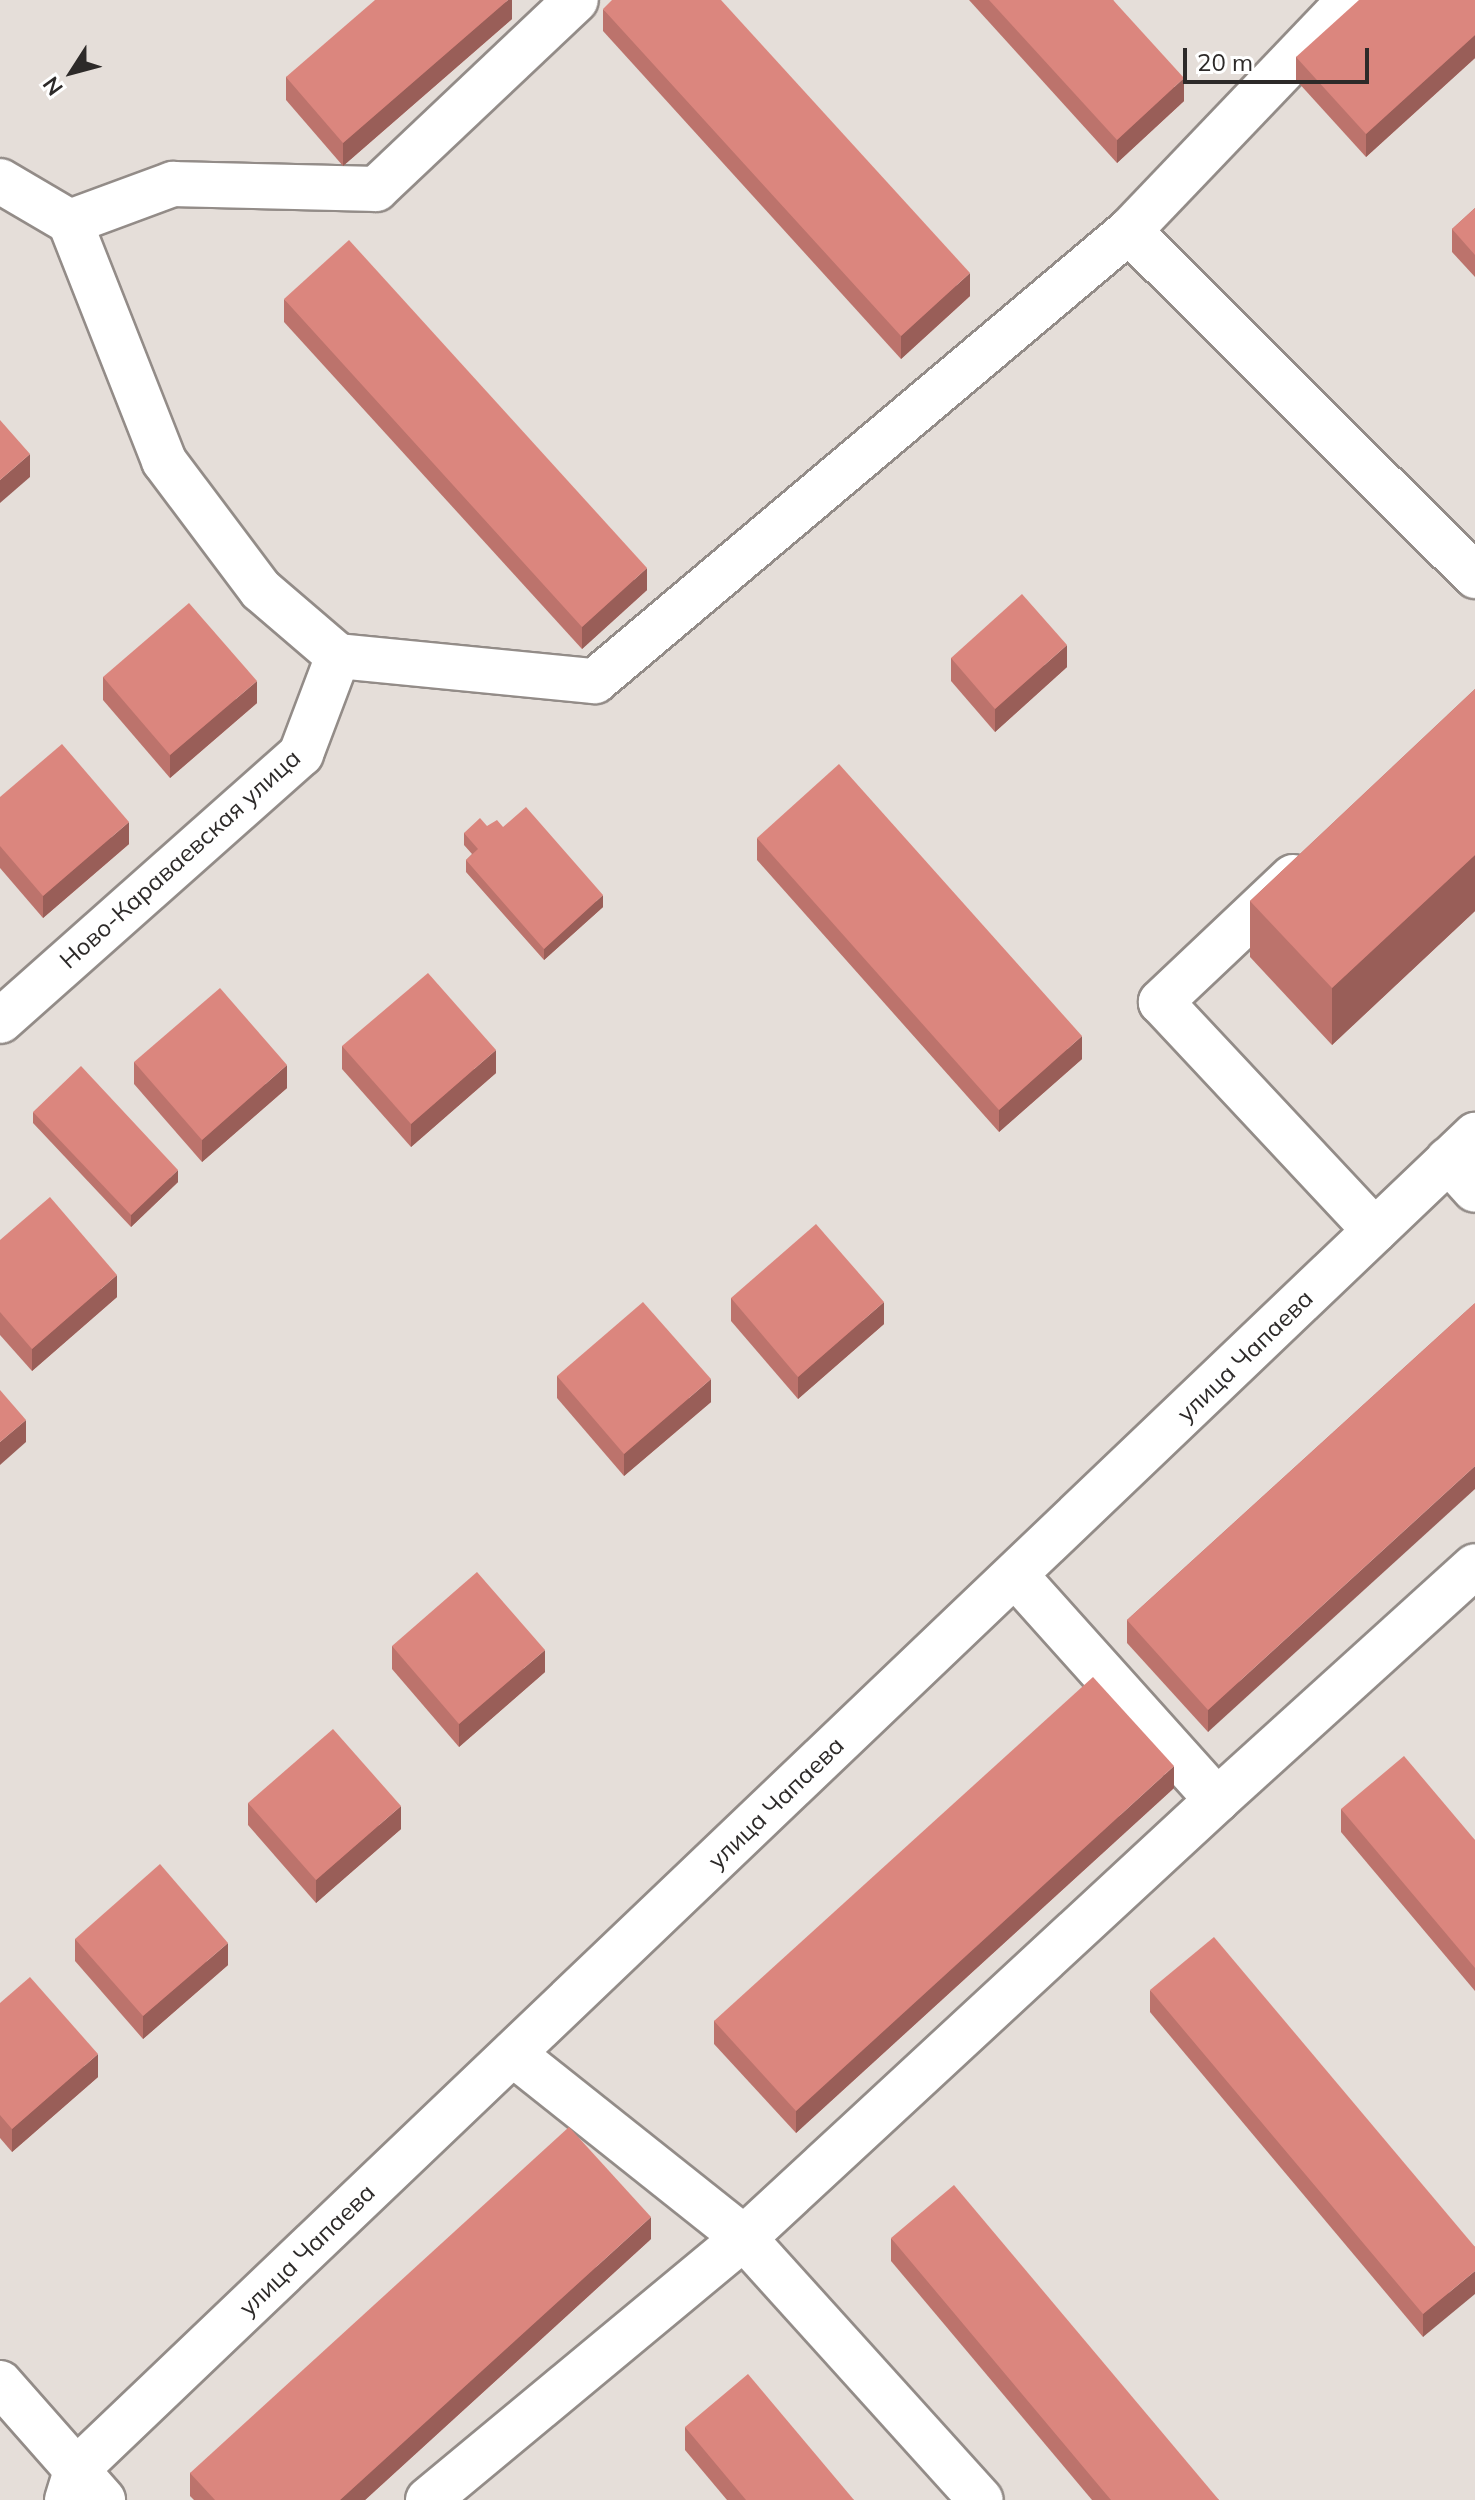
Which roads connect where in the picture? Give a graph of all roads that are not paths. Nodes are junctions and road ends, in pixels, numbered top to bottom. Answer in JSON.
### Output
{"nodes":[{"id":1,"x":576,"y":0,"type":"edge"},
{"id":2,"x":1350,"y":0,"type":"edge"},
{"id":3,"x":0,"y":181,"type":"edge"},
{"id":4,"x":70,"y":222,"type":"junction"},
{"id":5,"x":1129,"y":231,"type":"junction"},
{"id":6,"x":1475,"y":576,"type":"edge"},
{"id":7,"x":338,"y":656,"type":"junction"},
{"id":8,"x":1324,"y":848,"type":"edge"},
{"id":9,"x":0,"y":1021,"type":"edge"},
{"id":10,"x":1466,"y":1162,"type":"edge"},
{"id":11,"x":1375,"y":1231,"type":"junction"},
{"id":12,"x":1475,"y":1566,"type":"edge"},
{"id":13,"x":1015,"y":1575,"type":"junction"},
{"id":14,"x":1217,"y":1800,"type":"junction"},
{"id":15,"x":513,"y":2054,"type":"junction"},
{"id":16,"x":744,"y":2238,"type":"junction"},
{"id":17,"x":0,"y":2383,"type":"edge"},
{"id":18,"x":82,"y":2490,"type":"edge"},
{"id":19,"x":445,"y":2495,"type":"edge"},
{"id":20,"x":981,"y":2500,"type":"edge"}],
"edges":[{"from":1,"to":4,"type":"street"},
{"from":2,"to":5,"type":"street"},
{"from":3,"to":4,"type":"street"},
{"from":4,"to":7,"type":"street"},
{"from":5,"to":6,"type":"street"},
{"from":5,"to":7,"type":"street"},
{"from":7,"to":9,"type":"street","name":"Ново-Караваевская улица"},
{"from":8,"to":11,"type":"street"},
{"from":10,"to":11,"type":"street","name":"улица Чапаева"},
{"from":11,"to":13,"type":"street","name":"улица Чапаева"},
{"from":12,"to":14,"type":"street"},
{"from":13,"to":14,"type":"street"},
{"from":13,"to":15,"type":"street","name":"улица Чапаева"},
{"from":14,"to":16,"type":"street"},
{"from":15,"to":16,"type":"street"},
{"from":15,"to":18,"type":"street","name":"улица Чапаева"},
{"from":16,"to":19,"type":"street"},
{"from":16,"to":20,"type":"street"},
{"from":17,"to":18,"type":"street"}]}
